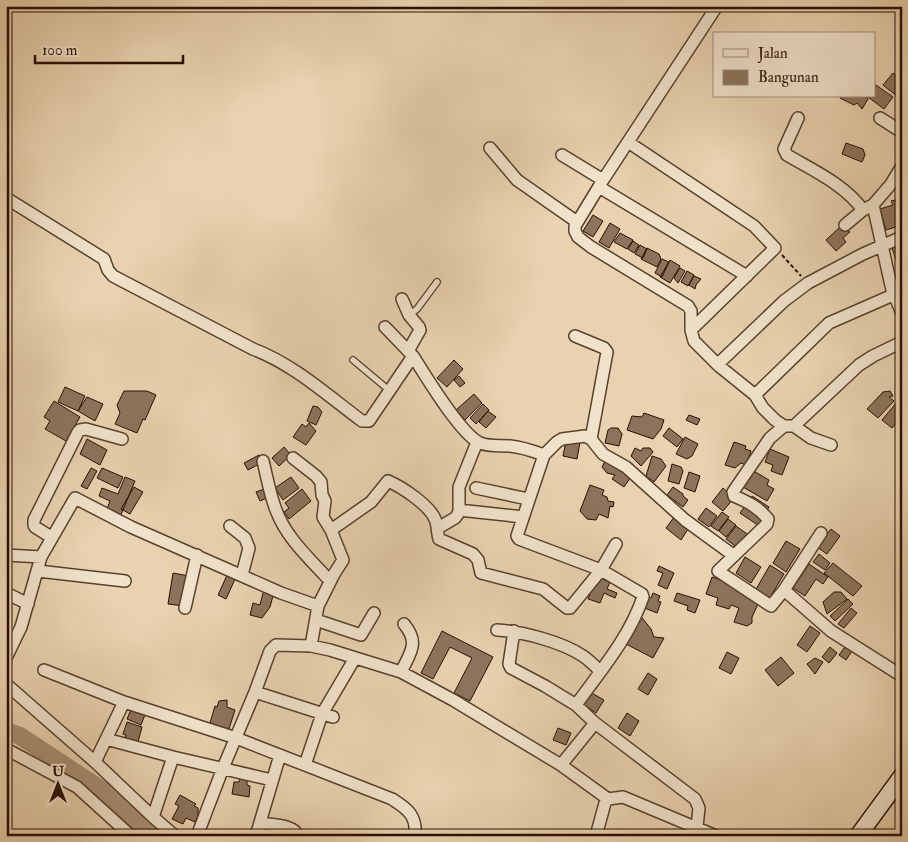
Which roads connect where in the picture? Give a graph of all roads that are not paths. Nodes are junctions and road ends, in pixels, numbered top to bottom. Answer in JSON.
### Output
{"nodes":[{"id":1,"x":717,"y":6,"type":"edge"},
{"id":2,"x":798,"y":118,"type":"dead end"},
{"id":3,"x":880,"y":118,"type":"dead end"},
{"id":4,"x":902,"y":132,"type":"edge"},
{"id":5,"x":628,"y":142,"type":"junction"},
{"id":6,"x":490,"y":148,"type":"dead end"},
{"id":7,"x":562,"y":155,"type":"dead end"},
{"id":8,"x":902,"y":166,"type":"edge"},
{"id":9,"x":601,"y":183,"type":"junction"},
{"id":10,"x":6,"y":198,"type":"edge"},
{"id":11,"x":868,"y":207,"type":"junction"},
{"id":12,"x":577,"y":222,"type":"junction"},
{"id":13,"x":844,"y":225,"type":"dead end"},
{"id":14,"x":902,"y":237,"type":"edge"},
{"id":15,"x":883,"y":245,"type":"junction"},
{"id":16,"x":747,"y":276,"type":"junction"},
{"id":17,"x":437,"y":282,"type":"dead end"},
{"id":18,"x":896,"y":290,"type":"edge"},
{"id":19,"x":402,"y":299,"type":"dead end"},
{"id":20,"x":902,"y":313,"type":"edge"},
{"id":21,"x":409,"y":315,"type":"junction"},
{"id":22,"x":384,"y":328,"type":"dead end"},
{"id":23,"x":691,"y":330,"type":"junction"},
{"id":24,"x":575,"y":336,"type":"dead end"},
{"id":25,"x":902,"y":342,"type":"edge"},
{"id":26,"x":411,"y":354,"type":"junction"},
{"id":27,"x":353,"y":360,"type":"dead end"},
{"id":28,"x":718,"y":364,"type":"junction"},
{"id":29,"x":390,"y":391,"type":"junction"},
{"id":30,"x":755,"y":395,"type":"junction"},
{"id":31,"x":781,"y":430,"type":"junction"},
{"id":32,"x":122,"y":439,"type":"dead end"},
{"id":33,"x":591,"y":439,"type":"junction"},
{"id":34,"x":477,"y":442,"type":"junction"},
{"id":35,"x":831,"y":445,"type":"dead end"},
{"id":36,"x":544,"y":454,"type":"junction"},
{"id":37,"x":293,"y":458,"type":"dead end"},
{"id":38,"x":263,"y":461,"type":"dead end"},
{"id":39,"x":476,"y":488,"type":"dead end"},
{"id":40,"x":528,"y":499,"type":"junction"},
{"id":41,"x":459,"y":510,"type":"junction"},
{"id":42,"x":522,"y":517,"type":"junction"},
{"id":43,"x":230,"y":526,"type":"dead end"},
{"id":44,"x":438,"y":528,"type":"junction"},
{"id":45,"x":331,"y":530,"type":"junction"},
{"id":46,"x":821,"y":533,"type":"dead end"},
{"id":47,"x":51,"y":537,"type":"junction"},
{"id":48,"x":616,"y":544,"type":"dead end"},
{"id":49,"x":6,"y":555,"type":"edge"},
{"id":50,"x":197,"y":556,"type":"junction"},
{"id":51,"x":733,"y":556,"type":"junction"},
{"id":52,"x":42,"y":557,"type":"junction"},
{"id":53,"x":602,"y":570,"type":"junction"},
{"id":54,"x":38,"y":571,"type":"junction"},
{"id":55,"x":242,"y":575,"type":"junction"},
{"id":56,"x":332,"y":579,"type":"junction"},
{"id":57,"x":125,"y":581,"type":"dead end"},
{"id":58,"x":784,"y":590,"type":"junction"},
{"id":59,"x":6,"y":593,"type":"edge"},
{"id":60,"x":28,"y":604,"type":"junction"},
{"id":61,"x":318,"y":606,"type":"junction"},
{"id":62,"x":185,"y":608,"type":"dead end"},
{"id":63,"x":374,"y":613,"type":"dead end"},
{"id":64,"x":316,"y":620,"type":"junction"},
{"id":65,"x":404,"y":624,"type":"dead end"},
{"id":66,"x":497,"y":630,"type":"dead end"},
{"id":67,"x":514,"y":631,"type":"junction"},
{"id":68,"x":311,"y":646,"type":"junction"},
{"id":69,"x":6,"y":658,"type":"edge"},
{"id":70,"x":355,"y":658,"type":"junction"},
{"id":71,"x":44,"y":670,"type":"dead end"},
{"id":72,"x":600,"y":671,"type":"junction"},
{"id":73,"x":401,"y":672,"type":"junction"},
{"id":74,"x":902,"y":676,"type":"edge"},
{"id":75,"x":6,"y":684,"type":"edge"},
{"id":76,"x":255,"y":692,"type":"junction"},
{"id":77,"x":124,"y":702,"type":"junction"},
{"id":78,"x":576,"y":705,"type":"junction"},
{"id":79,"x":327,"y":716,"type":"junction"},
{"id":80,"x":596,"y":723,"type":"junction"},
{"id":81,"x":236,"y":738,"type":"junction"},
{"id":82,"x":106,"y":739,"type":"junction"},
{"id":83,"x":6,"y":749,"type":"edge"},
{"id":84,"x":280,"y":756,"type":"junction"},
{"id":85,"x":173,"y":758,"type":"junction"},
{"id":86,"x":95,"y":762,"type":"junction"},
{"id":87,"x":305,"y":765,"type":"junction"},
{"id":88,"x":561,"y":765,"type":"junction"},
{"id":89,"x":222,"y":768,"type":"junction"},
{"id":90,"x":902,"y":776,"type":"edge"},
{"id":91,"x":272,"y":780,"type":"junction"},
{"id":92,"x":608,"y":799,"type":"junction"},
{"id":93,"x":152,"y":817,"type":"junction"},
{"id":94,"x":260,"y":823,"type":"junction"},
{"id":95,"x":697,"y":827,"type":"junction"},
{"id":96,"x":131,"y":836,"type":"edge"},
{"id":97,"x":175,"y":836,"type":"edge"},
{"id":98,"x":197,"y":836,"type":"edge"},
{"id":99,"x":256,"y":836,"type":"edge"},
{"id":100,"x":298,"y":836,"type":"edge"},
{"id":101,"x":415,"y":836,"type":"edge"},
{"id":102,"x":596,"y":836,"type":"edge"},
{"id":103,"x":716,"y":836,"type":"edge"},
{"id":104,"x":858,"y":836,"type":"edge"}],
"edges":[{"from":1,"to":5,"type":"street"},
{"from":2,"to":11,"type":"street"},
{"from":3,"to":4,"type":"street"},
{"from":5,"to":9,"type":"street"},
{"from":5,"to":16,"type":"street"},
{"from":6,"to":12,"type":"street"},
{"from":7,"to":9,"type":"street"},
{"from":8,"to":11,"type":"street"},
{"from":9,"to":12,"type":"street"},
{"from":9,"to":16,"type":"street"},
{"from":10,"to":29,"type":"street"},
{"from":11,"to":13,"type":"street"},
{"from":11,"to":15,"type":"street"},
{"from":12,"to":23,"type":"street"},
{"from":14,"to":15,"type":"street"},
{"from":15,"to":18,"type":"street"},
{"from":15,"to":28,"type":"street"},
{"from":16,"to":23,"type":"street"},
{"from":17,"to":21,"type":"lane"},
{"from":18,"to":20,"type":"street"},
{"from":18,"to":30,"type":"street"},
{"from":19,"to":21,"type":"street"},
{"from":21,"to":26,"type":"street"},
{"from":22,"to":26,"type":"street"},
{"from":23,"to":28,"type":"street"},
{"from":24,"to":33,"type":"street"},
{"from":25,"to":31,"type":"street"},
{"from":26,"to":29,"type":"street"},
{"from":26,"to":34,"type":"street"},
{"from":27,"to":29,"type":"lane"},
{"from":28,"to":30,"type":"street"},
{"from":30,"to":31,"type":"street"},
{"from":31,"to":35,"type":"street"},
{"from":31,"to":51,"type":"street"},
{"from":32,"to":47,"type":"street"},
{"from":33,"to":36,"type":"street"},
{"from":33,"to":51,"type":"street"},
{"from":34,"to":36,"type":"street"},
{"from":34,"to":41,"type":"street"},
{"from":36,"to":40,"type":"street"},
{"from":37,"to":45,"type":"street"},
{"from":38,"to":56,"type":"street"},
{"from":39,"to":40,"type":"street"},
{"from":40,"to":42,"type":"street"},
{"from":41,"to":42,"type":"street"},
{"from":41,"to":44,"type":"street"},
{"from":42,"to":53,"type":"street"},
{"from":43,"to":55,"type":"street"},
{"from":44,"to":45,"type":"street"},
{"from":44,"to":53,"type":"street"},
{"from":45,"to":56,"type":"street"},
{"from":46,"to":58,"type":"street"},
{"from":47,"to":50,"type":"street"},
{"from":47,"to":52,"type":"street"},
{"from":48,"to":53,"type":"street"},
{"from":49,"to":52,"type":"street"},
{"from":50,"to":55,"type":"street"},
{"from":50,"to":62,"type":"street"},
{"from":51,"to":58,"type":"street"},
{"from":52,"to":54,"type":"street"},
{"from":53,"to":72,"type":"street"},
{"from":54,"to":57,"type":"street"},
{"from":54,"to":60,"type":"street"},
{"from":55,"to":61,"type":"street"},
{"from":56,"to":61,"type":"street"},
{"from":58,"to":74,"type":"street"},
{"from":59,"to":60,"type":"street"},
{"from":60,"to":69,"type":"street"},
{"from":61,"to":64,"type":"street"},
{"from":63,"to":64,"type":"street"},
{"from":64,"to":68,"type":"street"},
{"from":65,"to":73,"type":"street"},
{"from":66,"to":67,"type":"street"},
{"from":67,"to":72,"type":"street"},
{"from":67,"to":78,"type":"street"},
{"from":68,"to":70,"type":"street"},
{"from":68,"to":76,"type":"street"},
{"from":70,"to":73,"type":"street"},
{"from":70,"to":79,"type":"street"},
{"from":71,"to":77,"type":"street"},
{"from":72,"to":78,"type":"street"},
{"from":73,"to":88,"type":"street"},
{"from":75,"to":86,"type":"street"},
{"from":76,"to":79,"type":"street"},
{"from":76,"to":81,"type":"street"},
{"from":77,"to":81,"type":"street"},
{"from":77,"to":82,"type":"street"},
{"from":78,"to":80,"type":"street"},
{"from":79,"to":87,"type":"street"},
{"from":80,"to":88,"type":"street"},
{"from":80,"to":95,"type":"street"},
{"from":81,"to":84,"type":"street"},
{"from":81,"to":89,"type":"street"},
{"from":82,"to":85,"type":"street"},
{"from":82,"to":86,"type":"street"},
{"from":83,"to":96,"type":"street"},
{"from":84,"to":87,"type":"street"},
{"from":84,"to":91,"type":"street"},
{"from":85,"to":89,"type":"street"},
{"from":85,"to":93,"type":"street"},
{"from":86,"to":93,"type":"street"},
{"from":87,"to":101,"type":"street"},
{"from":88,"to":92,"type":"street"},
{"from":89,"to":91,"type":"street"},
{"from":89,"to":98,"type":"street"},
{"from":90,"to":104,"type":"main road"},
{"from":91,"to":94,"type":"street"},
{"from":92,"to":95,"type":"street"},
{"from":92,"to":102,"type":"street"},
{"from":93,"to":97,"type":"street"},
{"from":94,"to":99,"type":"street"},
{"from":94,"to":100,"type":"street"},
{"from":95,"to":103,"type":"street"}]}
